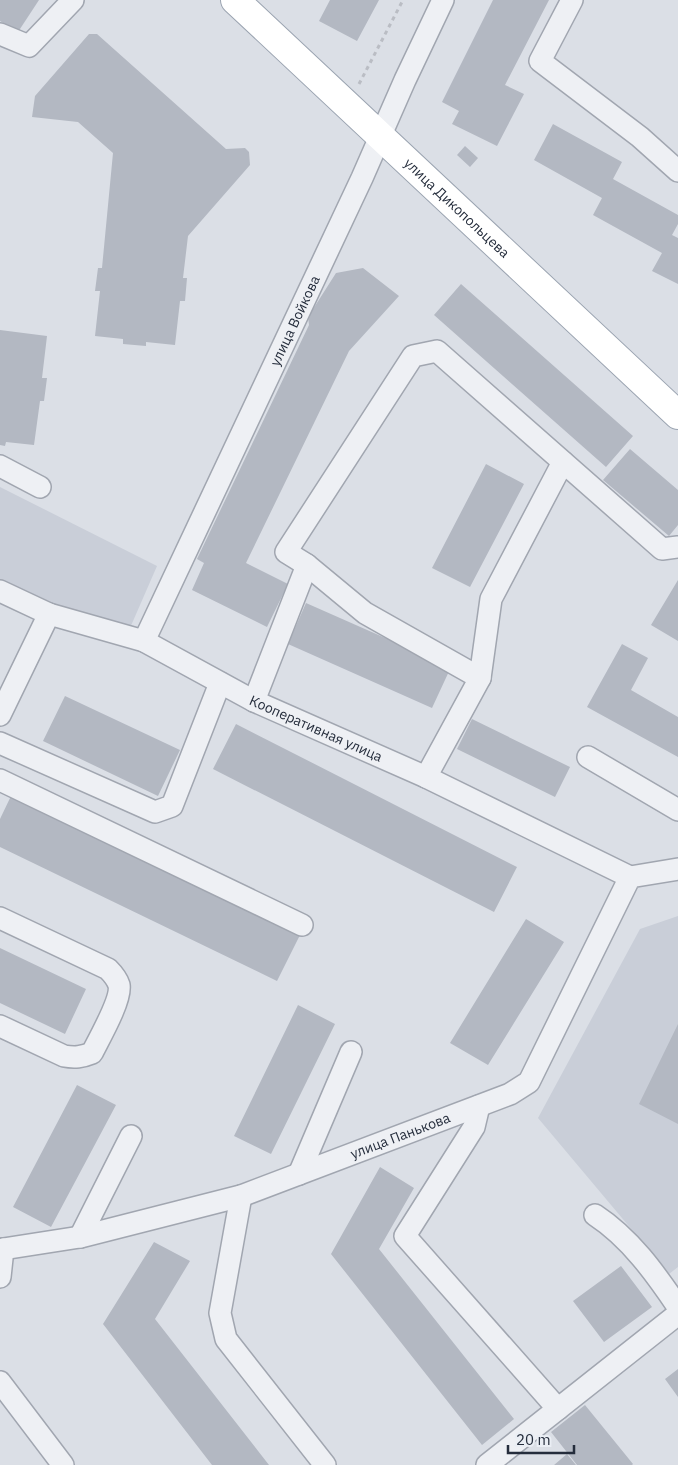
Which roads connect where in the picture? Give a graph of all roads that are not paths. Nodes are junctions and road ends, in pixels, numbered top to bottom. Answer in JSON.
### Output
{"nodes":[{"id":1,"x":73,"y":0,"type":"edge"},
{"id":2,"x":235,"y":0,"type":"edge"},
{"id":3,"x":443,"y":0,"type":"edge"},
{"id":4,"x":572,"y":0,"type":"edge"},
{"id":5,"x":0,"y":34,"type":"edge"},
{"id":6,"x":380,"y":137,"type":"junction"},
{"id":7,"x":678,"y":171,"type":"edge"},
{"id":8,"x":678,"y":416,"type":"edge"},
{"id":9,"x":563,"y":462,"type":"junction"},
{"id":10,"x":0,"y":466,"type":"edge"},
{"id":11,"x":40,"y":487,"type":"dead end"},
{"id":12,"x":678,"y":546,"type":"edge"},
{"id":13,"x":307,"y":565,"type":"junction"},
{"id":14,"x":0,"y":591,"type":"edge"},
{"id":15,"x":49,"y":614,"type":"junction"},
{"id":16,"x":144,"y":641,"type":"junction"},
{"id":17,"x":480,"y":678,"type":"junction"},
{"id":18,"x":220,"y":683,"type":"junction"},
{"id":19,"x":254,"y":701,"type":"junction"},
{"id":20,"x":0,"y":715,"type":"edge"},
{"id":21,"x":0,"y":742,"type":"edge"},
{"id":22,"x":588,"y":758,"type":"dead end"},
{"id":23,"x":426,"y":777,"type":"junction"},
{"id":24,"x":0,"y":780,"type":"edge"},
{"id":25,"x":678,"y":810,"type":"edge"},
{"id":26,"x":678,"y":869,"type":"edge"},
{"id":27,"x":630,"y":877,"type":"junction"},
{"id":28,"x":0,"y":918,"type":"edge"},
{"id":29,"x":302,"y":925,"type":"dead end"},
{"id":30,"x":0,"y":1026,"type":"edge"},
{"id":31,"x":351,"y":1052,"type":"dead end"},
{"id":32,"x":479,"y":1106,"type":"junction"},
{"id":33,"x":131,"y":1136,"type":"dead end"},
{"id":34,"x":299,"y":1174,"type":"junction"},
{"id":35,"x":242,"y":1196,"type":"junction"},
{"id":36,"x":595,"y":1215,"type":"dead end"},
{"id":37,"x":80,"y":1237,"type":"junction"},
{"id":38,"x":2,"y":1250,"type":"edge"},
{"id":39,"x":0,"y":1277,"type":"edge"},
{"id":40,"x":678,"y":1307,"type":"edge"},
{"id":41,"x":678,"y":1314,"type":"edge"},
{"id":42,"x":0,"y":1382,"type":"edge"},
{"id":43,"x":558,"y":1409,"type":"junction"},
{"id":44,"x":63,"y":1465,"type":"edge"},
{"id":45,"x":325,"y":1465,"type":"edge"},
{"id":46,"x":487,"y":1465,"type":"edge"}],
"edges":[{"from":1,"to":5,"type":"street"},
{"from":2,"to":6,"type":"main road","name":"улица Дикопольцева"},
{"from":3,"to":6,"type":"street","name":"улица Войкова"},
{"from":4,"to":7,"type":"street"},
{"from":6,"to":8,"type":"main road","name":"улица Дикопольцева"},
{"from":6,"to":16,"type":"street","name":"улица Войкова"},
{"from":9,"to":12,"type":"street"},
{"from":9,"to":13,"type":"street"},
{"from":9,"to":17,"type":"street"},
{"from":10,"to":11,"type":"street"},
{"from":13,"to":17,"type":"street"},
{"from":13,"to":19,"type":"street"},
{"from":14,"to":15,"type":"street","name":"Кооперативная улица"},
{"from":15,"to":16,"type":"street","name":"Кооперативная улица"},
{"from":15,"to":20,"type":"street"},
{"from":16,"to":18,"type":"street","name":"Кооперативная улица"},
{"from":17,"to":23,"type":"street"},
{"from":18,"to":19,"type":"street","name":"Кооперативная улица"},
{"from":18,"to":21,"type":"street"},
{"from":19,"to":23,"type":"street","name":"Кооперативная улица"},
{"from":22,"to":25,"type":"street"},
{"from":23,"to":27,"type":"street","name":"Кооперативная улица"},
{"from":24,"to":29,"type":"street"},
{"from":26,"to":27,"type":"street"},
{"from":27,"to":32,"type":"street","name":"улица Панькова"},
{"from":28,"to":30,"type":"street"},
{"from":31,"to":34,"type":"street"},
{"from":32,"to":34,"type":"street","name":"улица Панькова"},
{"from":32,"to":43,"type":"street"},
{"from":33,"to":37,"type":"street"},
{"from":34,"to":35,"type":"street","name":"улица Панькова"},
{"from":35,"to":37,"type":"street","name":"улица Панькова"},
{"from":35,"to":45,"type":"street"},
{"from":36,"to":40,"type":"street"},
{"from":37,"to":38,"type":"street","name":"улица Панькова"},
{"from":38,"to":39,"type":"street"},
{"from":41,"to":43,"type":"street"},
{"from":42,"to":44,"type":"street"},
{"from":43,"to":46,"type":"street"}]}
